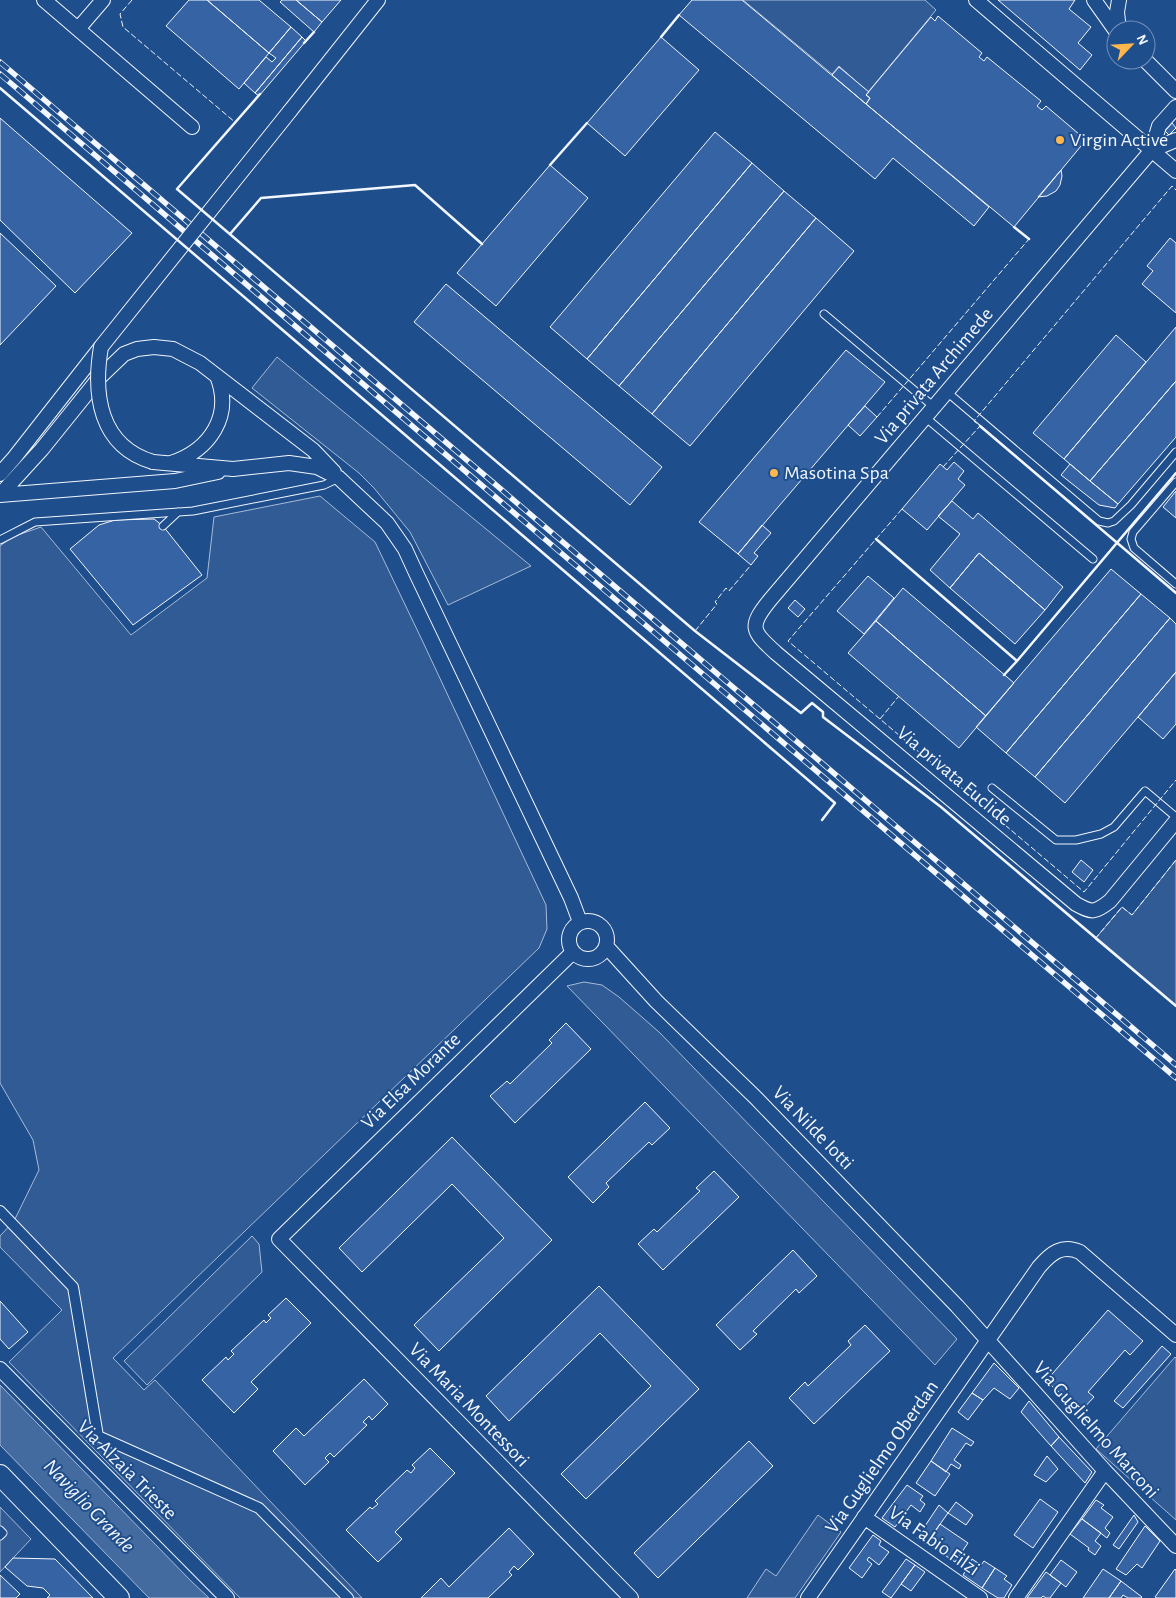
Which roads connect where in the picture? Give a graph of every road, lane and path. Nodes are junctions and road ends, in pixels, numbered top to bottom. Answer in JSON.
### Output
{"nodes":[{"id":1,"x":44,"y":0,"type":"edge"},
{"id":2,"x":103,"y":0,"type":"edge"},
{"id":3,"x":378,"y":0,"type":"edge"},
{"id":4,"x":976,"y":0,"type":"edge"},
{"id":5,"x":1094,"y":0,"type":"edge"},
{"id":6,"x":1119,"y":0,"type":"edge"},
{"id":7,"x":1109,"y":20,"type":"edge"},
{"id":8,"x":1117,"y":20,"type":"edge"},
{"id":9,"x":78,"y":29,"type":"junction"},
{"id":10,"x":1155,"y":70,"type":"edge"},
{"id":11,"x":1176,"y":91,"type":"edge"},
{"id":12,"x":1176,"y":107,"type":"edge"},
{"id":13,"x":192,"y":127,"type":"dead end"},
{"id":14,"x":1176,"y":140,"type":"edge"},
{"id":15,"x":1152,"y":150,"type":"junction"},
{"id":16,"x":1176,"y":171,"type":"edge"},
{"id":17,"x":824,"y":314,"type":"dead end"},
{"id":18,"x":101,"y":347,"type":"junction"},
{"id":19,"x":217,"y":376,"type":"junction"},
{"id":20,"x":947,"y":392,"type":"junction"},
{"id":21,"x":929,"y":412,"type":"junction"},
{"id":22,"x":1176,"y":452,"type":"edge"},
{"id":23,"x":167,"y":464,"type":"junction"},
{"id":24,"x":233,"y":469,"type":"junction"},
{"id":25,"x":0,"y":474,"type":"edge"},
{"id":26,"x":339,"y":478,"type":"junction"},
{"id":27,"x":1176,"y":482,"type":"edge"},
{"id":28,"x":0,"y":495,"type":"edge"},
{"id":29,"x":178,"y":512,"type":"junction"},
{"id":30,"x":163,"y":526,"type":"dead end"},
{"id":31,"x":0,"y":540,"type":"edge"},
{"id":32,"x":1093,"y":560,"type":"dead end"},
{"id":33,"x":1176,"y":584,"type":"edge"},
{"id":34,"x":776,"y":653,"type":"joint"},
{"id":35,"x":992,"y":788,"type":"dead end"},
{"id":36,"x":1176,"y":817,"type":"edge"},
{"id":37,"x":1176,"y":821,"type":"edge"},
{"id":38,"x":580,"y":922,"type":"junction"},
{"id":39,"x":606,"y":946,"type":"junction"},
{"id":40,"x":573,"y":952,"type":"junction"},
{"id":41,"x":0,"y":1211,"type":"edge"},
{"id":42,"x":278,"y":1239,"type":"joint"},
{"id":43,"x":1176,"y":1335,"type":"edge"},
{"id":44,"x":988,"y":1340,"type":"junction"},
{"id":45,"x":0,"y":1369,"type":"edge"},
{"id":46,"x":1105,"y":1471,"type":"junction"},
{"id":47,"x":0,"y":1475,"type":"edge"},
{"id":48,"x":864,"y":1517,"type":"junction"},
{"id":49,"x":0,"y":1530,"type":"edge"},
{"id":50,"x":0,"y":1536,"type":"edge"},
{"id":51,"x":1176,"y":1546,"type":"edge"},
{"id":52,"x":119,"y":1598,"type":"edge"},
{"id":53,"x":226,"y":1598,"type":"edge"},
{"id":54,"x":348,"y":1598,"type":"edge"},
{"id":55,"x":631,"y":1598,"type":"edge"},
{"id":56,"x":808,"y":1598,"type":"edge"},
{"id":57,"x":980,"y":1598,"type":"edge"},
{"id":58,"x":1016,"y":1598,"type":"edge"}],
"edges":[{"from":1,"to":9,"type":"street"},
{"from":2,"to":9,"type":"street"},
{"from":3,"to":18,"type":"street","bridge":true},
{"from":4,"to":15,"type":"street"},
{"from":5,"to":7,"type":"street"},
{"from":6,"to":8,"type":"street"},
{"from":9,"to":13,"type":"street"},
{"from":10,"to":11,"type":"street"},
{"from":12,"to":15,"type":"street"},
{"from":14,"to":15,"type":"street"},
{"from":15,"to":16,"type":"street"},
{"from":15,"to":20,"type":"street","name":"Via privata Archimede"},
{"from":17,"to":21,"type":"lane"},
{"from":18,"to":23,"type":"street","bridge":true},
{"from":18,"to":25,"type":"street"},
{"from":19,"to":23,"type":"street"},
{"from":19,"to":26,"type":"street"},
{"from":19,"to":28,"type":"street"},
{"from":20,"to":21,"type":"street","name":"Via privata Archimede"},
{"from":20,"to":22,"type":"lane"},
{"from":21,"to":32,"type":"lane"},
{"from":21,"to":34,"type":"street","name":"Via privata Archimede"},
{"from":23,"to":24,"type":"street"},
{"from":24,"to":26,"type":"street"},
{"from":24,"to":28,"type":"street"},
{"from":26,"to":29,"type":"lane"},
{"from":26,"to":38,"type":"street"},
{"from":27,"to":33,"type":"lane"},
{"from":29,"to":30,"type":"lane"},
{"from":29,"to":31,"type":"lane"},
{"from":34,"to":37,"type":"street","name":"Via privata Euclide"},
{"from":35,"to":36,"type":"lane"},
{"from":38,"to":39,"type":"street"},
{"from":38,"to":40,"type":"street"},
{"from":39,"to":40,"type":"street"},
{"from":39,"to":44,"type":"street","name":"Via Nilde Iotti"},
{"from":40,"to":42,"type":"street","name":"Via Elsa Morante"},
{"from":41,"to":54,"type":"street"},
{"from":42,"to":55,"type":"street","name":"Via Maria Montessori"},
{"from":43,"to":44,"type":"street","name":"Via Guglielmo Oberdan"},
{"from":44,"to":46,"type":"street","name":"Via Guglielmo Marconi"},
{"from":44,"to":48,"type":"street","name":"Via Guglielmo Oberdan"},
{"from":45,"to":53,"type":"street","name":"Via Alzaia Trieste"},
{"from":46,"to":51,"type":"street","name":"Via Guglielmo Marconi"},
{"from":46,"to":58,"type":"street"},
{"from":47,"to":52,"type":"main road"},
{"from":48,"to":56,"type":"street","name":"Via Guglielmo Oberdan"},
{"from":48,"to":57,"type":"street","name":"Via Fabio Filzi"},
{"from":49,"to":50,"type":"lane"}]}
